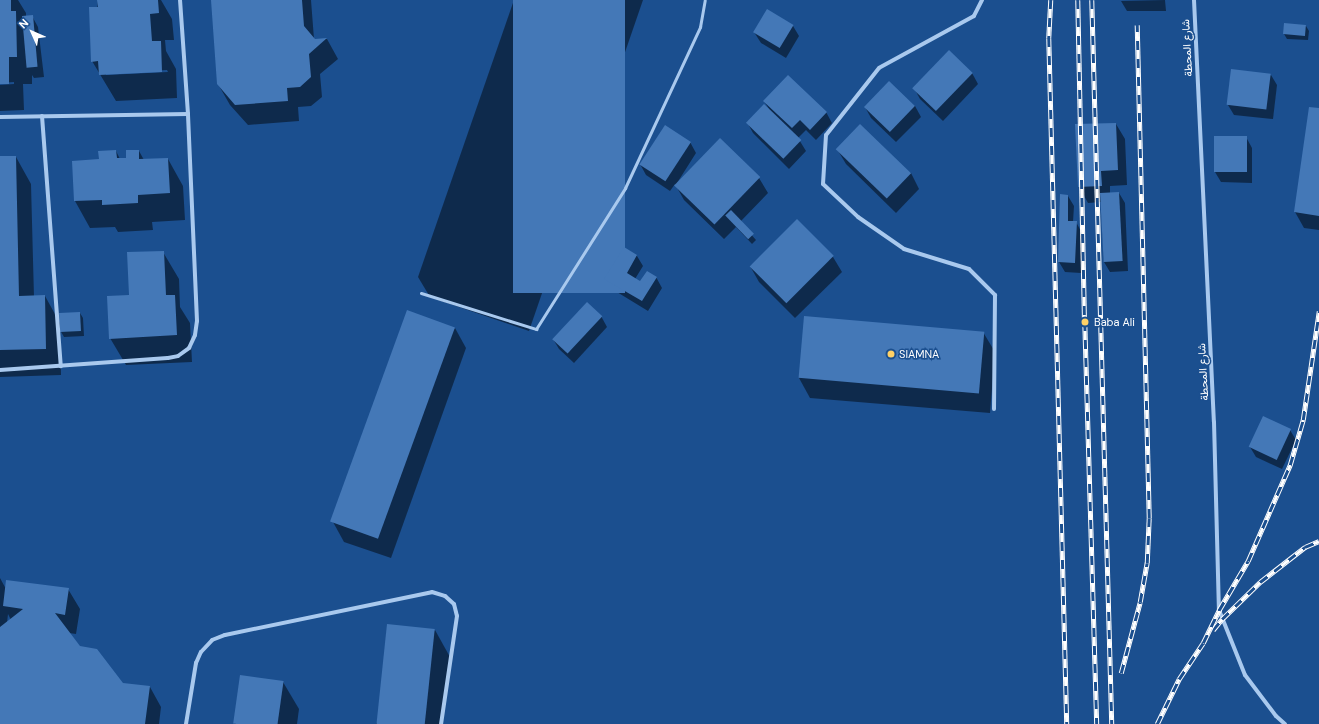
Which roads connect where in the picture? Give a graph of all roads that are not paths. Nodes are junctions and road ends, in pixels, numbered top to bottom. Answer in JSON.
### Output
{"nodes":[{"id":1,"x":180,"y":0,"type":"edge"},
{"id":2,"x":705,"y":0,"type":"edge"},
{"id":3,"x":982,"y":0,"type":"edge"},
{"id":4,"x":1194,"y":0,"type":"edge"},
{"id":5,"x":188,"y":114,"type":"junction"},
{"id":6,"x":42,"y":116,"type":"junction"},
{"id":7,"x":0,"y":117,"type":"edge"},
{"id":8,"x":421,"y":292,"type":"dead end"},
{"id":9,"x":61,"y":366,"type":"junction"},
{"id":10,"x":0,"y":370,"type":"edge"},
{"id":11,"x":994,"y":409,"type":"dead end"},
{"id":12,"x":186,"y":724,"type":"edge"},
{"id":13,"x":441,"y":724,"type":"edge"},
{"id":14,"x":1285,"y":724,"type":"edge"}],
"edges":[{"from":1,"to":5,"type":"street"},
{"from":2,"to":8,"type":"lane"},
{"from":3,"to":11,"type":"street"},
{"from":4,"to":14,"type":"street","name":"شارع المحطة"},
{"from":5,"to":6,"type":"street"},
{"from":5,"to":9,"type":"street"},
{"from":6,"to":7,"type":"street"},
{"from":6,"to":9,"type":"street"},
{"from":9,"to":10,"type":"street"},
{"from":12,"to":13,"type":"street"}]}
